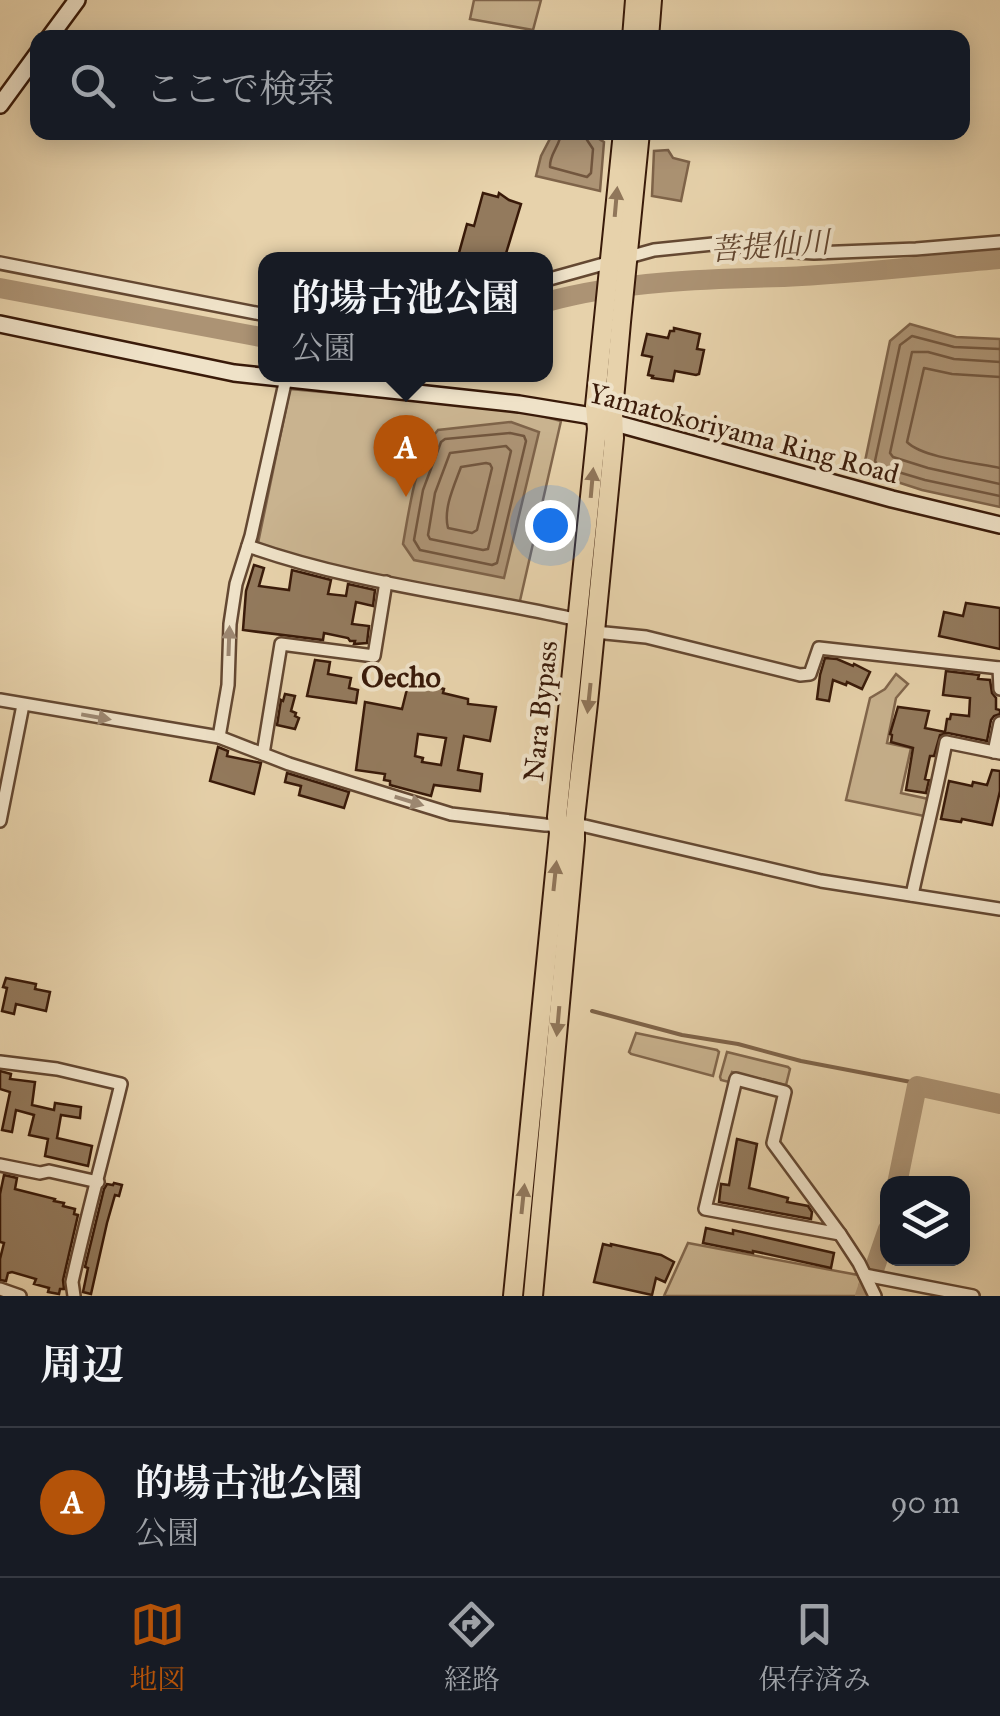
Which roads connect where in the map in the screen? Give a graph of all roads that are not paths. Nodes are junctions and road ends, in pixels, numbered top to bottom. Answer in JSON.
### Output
{"nodes":[{"id":1,"x":76,"y":0,"type":"edge"},
{"id":2,"x":636,"y":0,"type":"edge"},
{"id":3,"x":652,"y":0,"type":"edge"},
{"id":4,"x":55,"y":30,"type":"edge"},
{"id":5,"x":633,"y":30,"type":"edge"},
{"id":6,"x":650,"y":30,"type":"edge"},
{"id":7,"x":30,"y":65,"type":"edge"},
{"id":8,"x":0,"y":105,"type":"edge"},
{"id":9,"x":623,"y":140,"type":"edge"},
{"id":10,"x":639,"y":140,"type":"edge"},
{"id":11,"x":1000,"y":242,"type":"edge"},
{"id":12,"x":0,"y":263,"type":"edge"},
{"id":13,"x":619,"y":264,"type":"junction"},
{"id":14,"x":553,"y":278,"type":"edge"},
{"id":15,"x":258,"y":313,"type":"edge"},
{"id":16,"x":0,"y":324,"type":"edge"},
{"id":17,"x":258,"y":374,"type":"edge"},
{"id":18,"x":286,"y":382,"type":"edge"},
{"id":19,"x":330,"y":382,"type":"edge"},
{"id":20,"x":605,"y":419,"type":"junction"},
{"id":21,"x":1000,"y":525,"type":"edge"},
{"id":22,"x":248,"y":546,"type":"junction"},
{"id":23,"x":386,"y":582,"type":"junction"},
{"id":24,"x":578,"y":620,"type":"junction"},
{"id":25,"x":595,"y":632,"type":"junction"},
{"id":26,"x":1000,"y":668,"type":"edge"},
{"id":27,"x":1000,"y":689,"type":"edge"},
{"id":28,"x":0,"y":700,"type":"edge"},
{"id":29,"x":23,"y":705,"type":"junction"},
{"id":30,"x":1000,"y":723,"type":"edge"},
{"id":31,"x":219,"y":737,"type":"junction"},
{"id":32,"x":997,"y":753,"type":"edge"},
{"id":33,"x":263,"y":754,"type":"junction"},
{"id":34,"x":0,"y":821,"type":"edge"},
{"id":35,"x":566,"y":825,"type":"junction"},
{"id":36,"x":912,"y":895,"type":"junction"},
{"id":37,"x":1000,"y":909,"type":"edge"},
{"id":38,"x":0,"y":1062,"type":"edge"},
{"id":39,"x":0,"y":1166,"type":"edge"},
{"id":40,"x":98,"y":1182,"type":"junction"},
{"id":41,"x":840,"y":1234,"type":"junction"},
{"id":42,"x":865,"y":1275,"type":"junction"},
{"id":43,"x":0,"y":1290,"type":"edge"},
{"id":44,"x":20,"y":1296,"type":"edge"},
{"id":45,"x":74,"y":1296,"type":"edge"},
{"id":46,"x":514,"y":1296,"type":"edge"},
{"id":47,"x":533,"y":1296,"type":"edge"},
{"id":48,"x":875,"y":1296,"type":"edge"},
{"id":49,"x":973,"y":1296,"type":"edge"}],
"edges":[{"from":1,"to":4,"type":"main road"},
{"from":2,"to":5,"type":"highway"},
{"from":3,"to":6,"type":"highway"},
{"from":7,"to":8,"type":"main road"},
{"from":13,"to":9,"type":"highway","name":"Nara Bypass","one_way":true},
{"from":10,"to":13,"type":"highway","name":"Nara Bypass"},
{"from":11,"to":13,"type":"street"},
{"from":12,"to":15,"type":"street"},
{"from":13,"to":14,"type":"street"},
{"from":13,"to":20,"type":"highway","name":"Nara Bypass"},
{"from":16,"to":17,"type":"main road","name":"Yamatokoriyama Ring Road"},
{"from":18,"to":22,"type":"street"},
{"from":19,"to":20,"type":"main road","name":"Yamatokoriyama Ring Road"},
{"from":20,"to":21,"type":"main road","name":"Yamatokoriyama Ring Road"},
{"from":24,"to":20,"type":"highway","name":"Nara Bypass","one_way":true},
{"from":20,"to":25,"type":"highway","name":"Nara Bypass"},
{"from":22,"to":23,"type":"street"},
{"from":31,"to":22,"type":"street","one_way":true},
{"from":23,"to":24,"type":"street"},
{"from":23,"to":33,"type":"street"},
{"from":24,"to":35,"type":"highway","name":"Nara Bypass"},
{"from":25,"to":26,"type":"street"},
{"from":25,"to":35,"type":"highway","name":"Nara Bypass","one_way":true},
{"from":26,"to":27,"type":"street"},
{"from":28,"to":29,"type":"street"},
{"from":29,"to":31,"type":"street","one_way":true},
{"from":29,"to":34,"type":"street"},
{"from":30,"to":32,"type":"street"},
{"from":31,"to":33,"type":"street"},
{"from":32,"to":36,"type":"street"},
{"from":33,"to":35,"type":"street","one_way":true},
{"from":35,"to":36,"type":"street"},
{"from":46,"to":35,"type":"highway","name":"Nara Bypass","one_way":true},
{"from":35,"to":47,"type":"highway","name":"Nara Bypass","one_way":true},
{"from":36,"to":37,"type":"street"},
{"from":38,"to":40,"type":"street"},
{"from":39,"to":40,"type":"street"},
{"from":40,"to":45,"type":"street"},
{"from":41,"to":41,"type":"street"},
{"from":41,"to":42,"type":"street"},
{"from":42,"to":48,"type":"street"},
{"from":42,"to":49,"type":"street"},
{"from":43,"to":44,"type":"street"}]}
